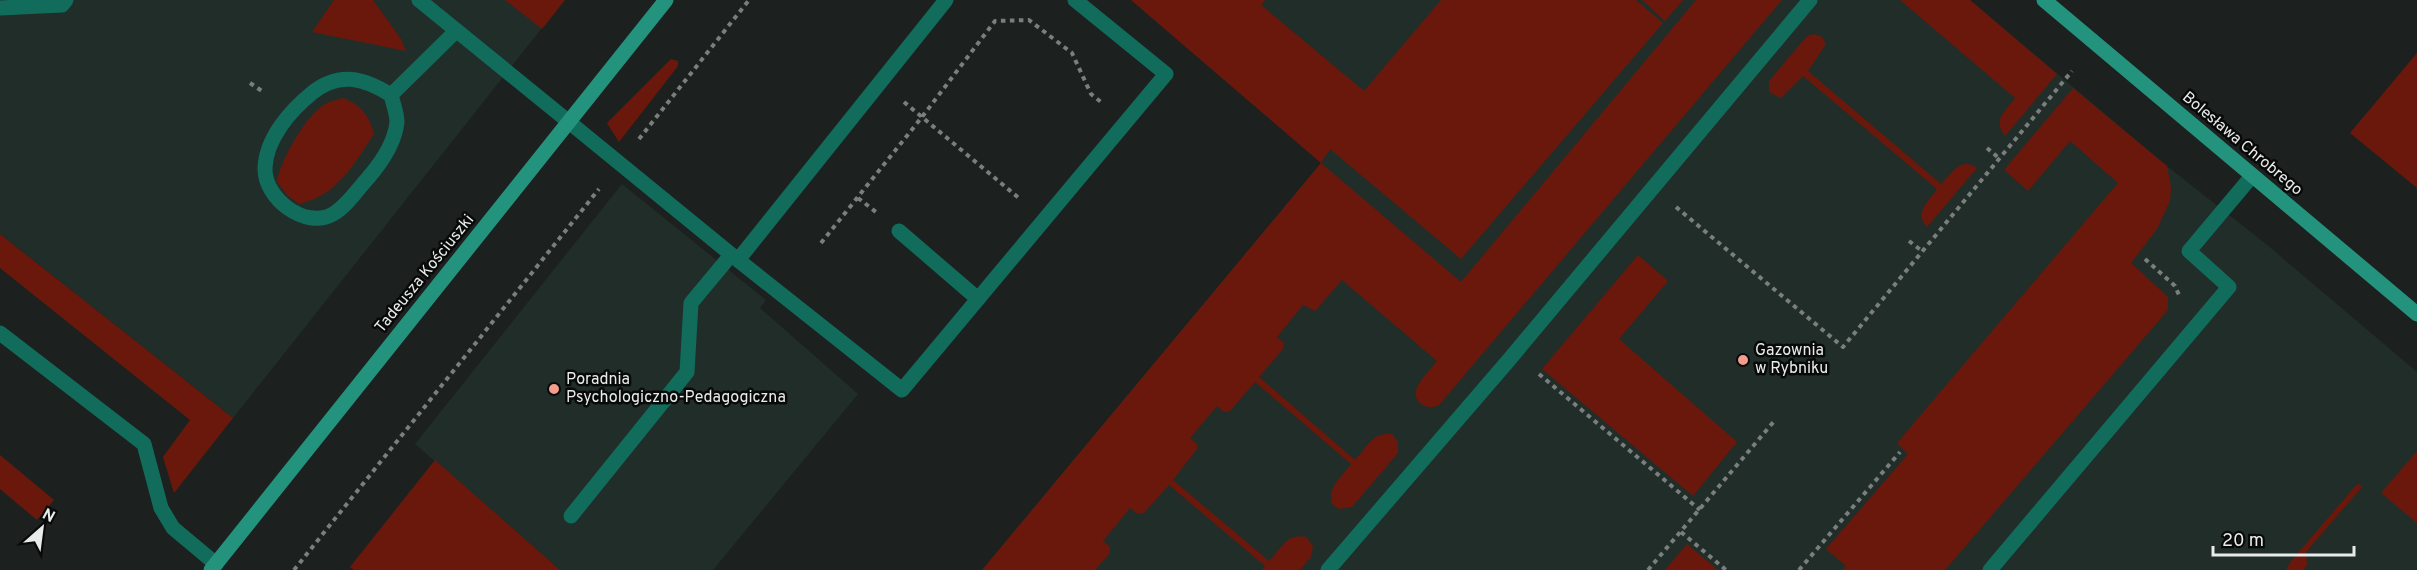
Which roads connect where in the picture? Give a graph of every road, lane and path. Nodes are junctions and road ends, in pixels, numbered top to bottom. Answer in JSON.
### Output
{"nodes":[{"id":1,"x":66,"y":0,"type":"edge"},
{"id":2,"x":419,"y":0,"type":"edge"},
{"id":3,"x":666,"y":0,"type":"edge"},
{"id":4,"x":749,"y":0,"type":"edge"},
{"id":5,"x":946,"y":0,"type":"edge"},
{"id":6,"x":1075,"y":0,"type":"edge"},
{"id":7,"x":1810,"y":0,"type":"edge"},
{"id":8,"x":2051,"y":2,"type":"edge"},
{"id":9,"x":0,"y":8,"type":"edge"},
{"id":10,"x":456,"y":31,"type":"junction"},
{"id":11,"x":2072,"y":71,"type":"dead end"},
{"id":12,"x":250,"y":83,"type":"dead end"},
{"id":13,"x":880,"y":83,"type":"junction"},
{"id":14,"x":265,"y":93,"type":"dead end"},
{"id":15,"x":391,"y":95,"type":"junction"},
{"id":16,"x":922,"y":117,"type":"junction"},
{"id":17,"x":569,"y":122,"type":"junction"},
{"id":18,"x":1126,"y":122,"type":"junction"},
{"id":19,"x":1988,"y":148,"type":"dead end"},
{"id":20,"x":2000,"y":159,"type":"junction"},
{"id":21,"x":619,"y":164,"type":"junction"},
{"id":22,"x":2252,"y":176,"type":"junction"},
{"id":23,"x":1673,"y":205,"type":"dead end"},
{"id":24,"x":1045,"y":219,"type":"junction"},
{"id":25,"x":899,"y":231,"type":"dead end"},
{"id":26,"x":1909,"y":241,"type":"dead end"},
{"id":27,"x":820,"y":243,"type":"dead end"},
{"id":28,"x":1922,"y":251,"type":"junction"},
{"id":29,"x":735,"y":257,"type":"junction"},
{"id":30,"x":978,"y":299,"type":"junction"},
{"id":31,"x":2417,"y":314,"type":"edge"},
{"id":32,"x":0,"y":333,"type":"edge"},
{"id":33,"x":1534,"y":369,"type":"dead end"},
{"id":34,"x":1776,"y":419,"type":"dead end"},
{"id":35,"x":1900,"y":452,"type":"dead end"},
{"id":36,"x":1700,"y":510,"type":"junction"},
{"id":37,"x":571,"y":516,"type":"dead end"},
{"id":38,"x":1681,"y":532,"type":"junction"},
{"id":39,"x":214,"y":567,"type":"edge"},
{"id":40,"x":294,"y":570,"type":"edge"},
{"id":41,"x":1328,"y":570,"type":"edge"},
{"id":42,"x":1648,"y":570,"type":"edge"},
{"id":43,"x":1726,"y":570,"type":"edge"},
{"id":44,"x":1800,"y":570,"type":"edge"},
{"id":45,"x":1990,"y":570,"type":"edge"}],
"edges":[{"from":1,"to":9,"type":"street"},
{"from":2,"to":10,"type":"street"},
{"from":3,"to":17,"type":"street","name":"Tadeusza Kościuszki"},
{"from":4,"to":21,"type":"path"},
{"from":5,"to":13,"type":"street"},
{"from":6,"to":18,"type":"street"},
{"from":7,"to":41,"type":"street"},
{"from":8,"to":22,"type":"street","name":"Bolesława Chrobrego"},
{"from":10,"to":15,"type":"street"},
{"from":10,"to":17,"type":"street"},
{"from":11,"to":20,"type":"path"},
{"from":12,"to":14,"type":"path"},
{"from":13,"to":16,"type":"path"},
{"from":13,"to":29,"type":"street"},
{"from":15,"to":15,"type":"street"},
{"from":16,"to":18,"type":"path"},
{"from":16,"to":24,"type":"path"},
{"from":16,"to":27,"type":"path"},
{"from":17,"to":21,"type":"street"},
{"from":17,"to":39,"type":"street","name":"Tadeusza Kościuszki"},
{"from":18,"to":24,"type":"street"},
{"from":19,"to":20,"type":"path"},
{"from":20,"to":28,"type":"path"},
{"from":21,"to":29,"type":"street"},
{"from":21,"to":40,"type":"path"},
{"from":22,"to":31,"type":"street","name":"Bolesława Chrobrego"},
{"from":22,"to":45,"type":"street"},
{"from":23,"to":28,"type":"path"},
{"from":24,"to":30,"type":"street"},
{"from":25,"to":30,"type":"street"},
{"from":26,"to":28,"type":"path"},
{"from":29,"to":30,"type":"street"},
{"from":29,"to":37,"type":"street"},
{"from":32,"to":39,"type":"street"},
{"from":33,"to":36,"type":"path"},
{"from":34,"to":36,"type":"path"},
{"from":35,"to":44,"type":"path"},
{"from":36,"to":38,"type":"path"},
{"from":38,"to":42,"type":"path"},
{"from":38,"to":43,"type":"path"}]}
